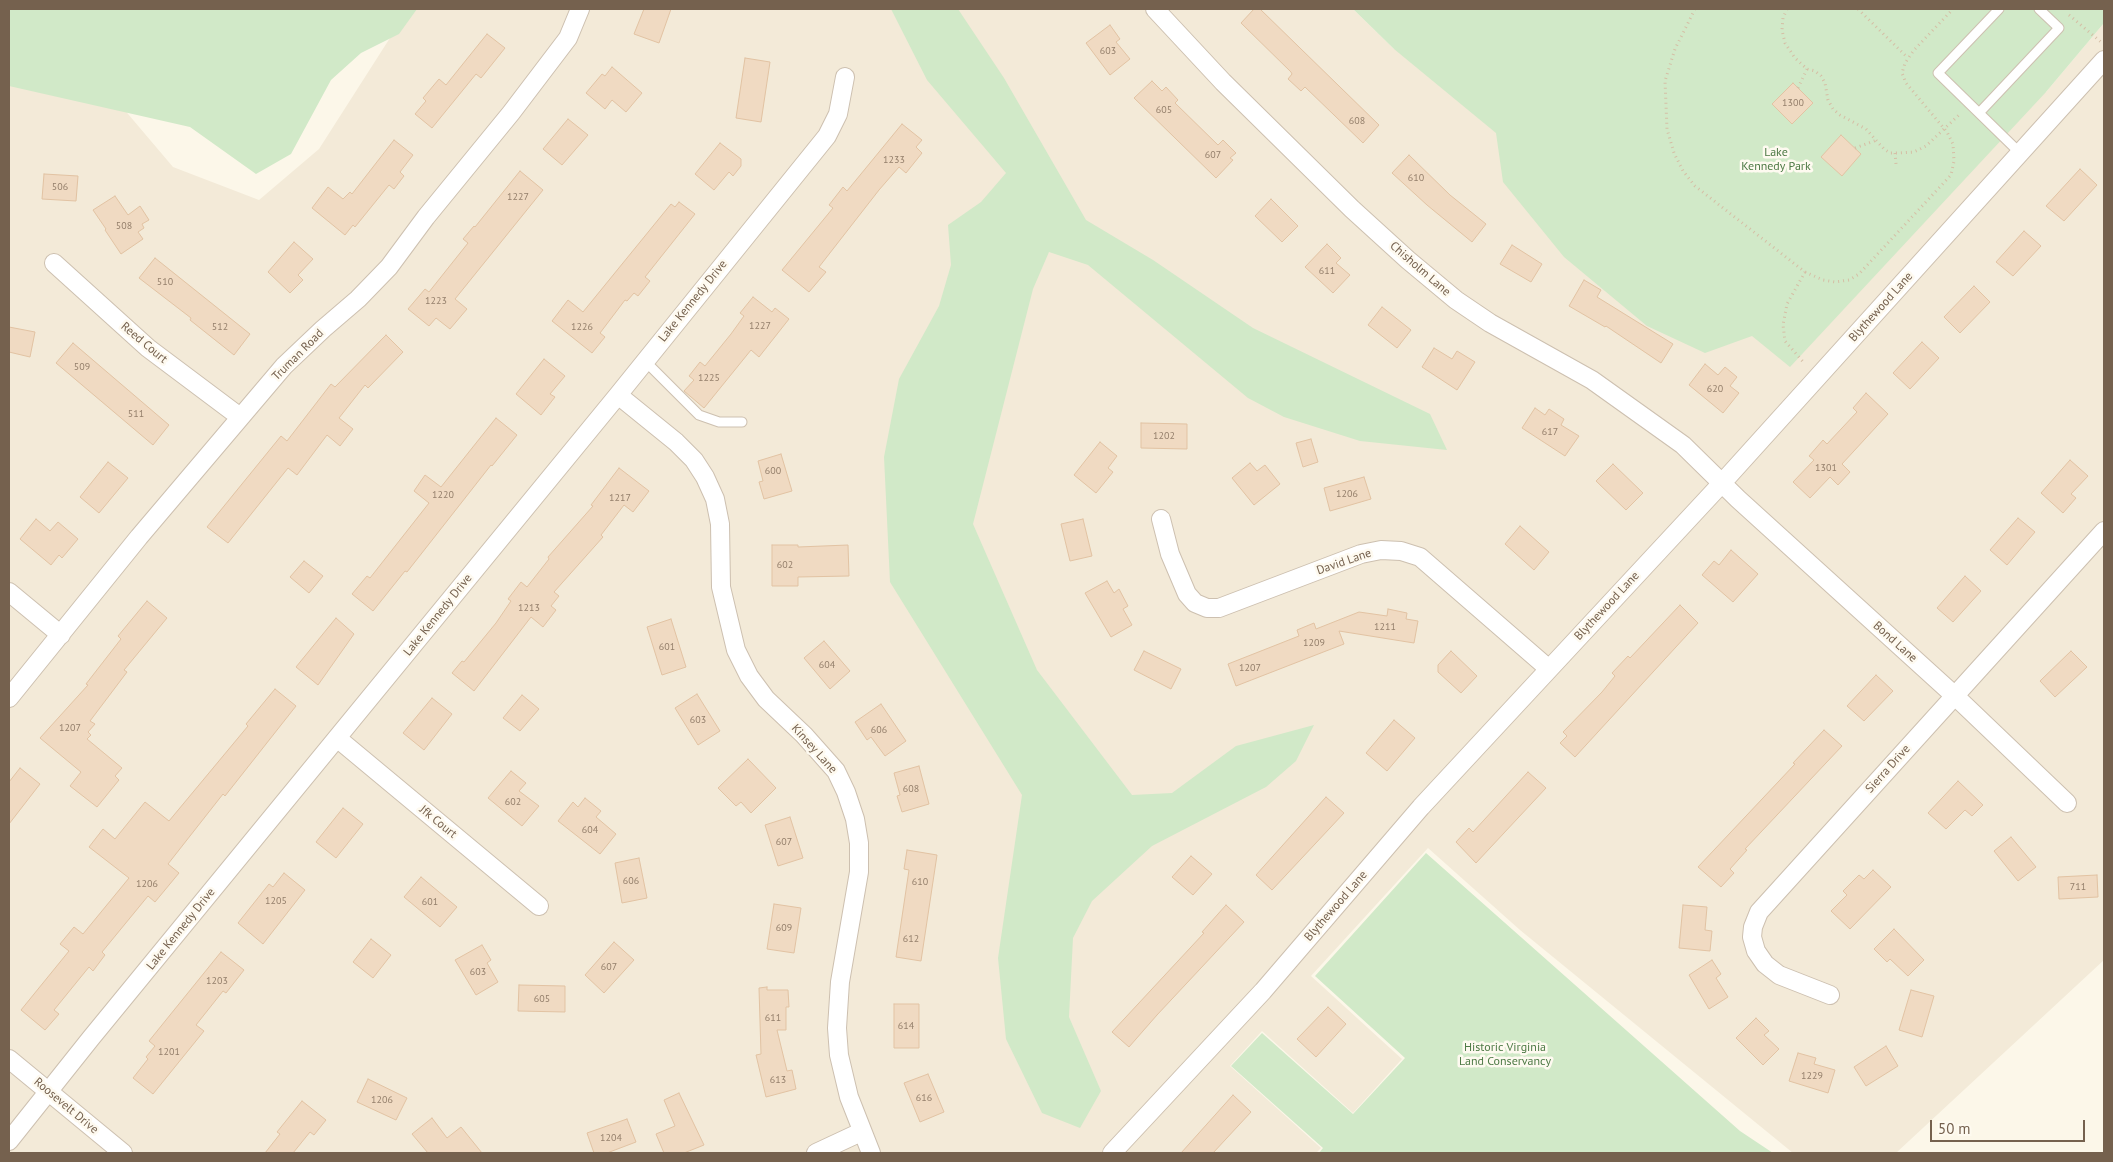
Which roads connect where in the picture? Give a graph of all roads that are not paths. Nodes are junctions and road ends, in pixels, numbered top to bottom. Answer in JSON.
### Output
{"nodes":[{"id":1,"x":580,"y":9,"type":"edge"},
{"id":2,"x":1155,"y":9,"type":"edge"},
{"id":3,"x":1999,"y":9,"type":"edge"},
{"id":4,"x":2039,"y":9,"type":"edge"},
{"id":5,"x":2104,"y":60,"type":"edge"},
{"id":6,"x":845,"y":78,"type":"dead end"},
{"id":7,"x":1979,"y":113,"type":"junction"},
{"id":8,"x":2020,"y":153,"type":"junction"},
{"id":9,"x":54,"y":263,"type":"dead end"},
{"id":10,"x":645,"y":361,"type":"junction"},
{"id":11,"x":618,"y":395,"type":"junction"},
{"id":12,"x":240,"y":417,"type":"junction"},
{"id":13,"x":742,"y":422,"type":"dead end"},
{"id":14,"x":1722,"y":483,"type":"junction"},
{"id":15,"x":1161,"y":519,"type":"dead end"},
{"id":16,"x":2104,"y":531,"type":"edge"},
{"id":17,"x":9,"y":592,"type":"edge"},
{"id":18,"x":61,"y":635,"type":"junction"},
{"id":19,"x":1548,"y":669,"type":"junction"},
{"id":20,"x":1955,"y":696,"type":"junction"},
{"id":21,"x":9,"y":698,"type":"edge"},
{"id":22,"x":336,"y":738,"type":"junction"},
{"id":23,"x":2067,"y":803,"type":"dead end"},
{"id":24,"x":539,"y":906,"type":"dead end"},
{"id":25,"x":1830,"y":995,"type":"dead end"},
{"id":26,"x":9,"y":1059,"type":"edge"},
{"id":27,"x":48,"y":1092,"type":"junction"},
{"id":28,"x":862,"y":1132,"type":"junction"},
{"id":29,"x":9,"y":1141,"type":"edge"},
{"id":30,"x":123,"y":1153,"type":"edge"},
{"id":31,"x":816,"y":1153,"type":"edge"},
{"id":32,"x":871,"y":1153,"type":"edge"},
{"id":33,"x":1112,"y":1153,"type":"edge"}],
"edges":[{"from":1,"to":12,"type":"street","name":"Truman Road"},
{"from":2,"to":14,"type":"street","name":"Chisholm Lane"},
{"from":3,"to":7,"type":"lane"},
{"from":4,"to":7,"type":"lane"},
{"from":5,"to":8,"type":"street","name":"Blythewood Lane"},
{"from":6,"to":10,"type":"street","name":"Lake Kennedy Drive"},
{"from":7,"to":8,"type":"lane"},
{"from":8,"to":14,"type":"street","name":"Blythewood Lane"},
{"from":9,"to":12,"type":"street","name":"Reed Court"},
{"from":10,"to":11,"type":"street","name":"Lake Kennedy Drive"},
{"from":10,"to":13,"type":"lane"},
{"from":11,"to":22,"type":"street","name":"Lake Kennedy Drive"},
{"from":11,"to":28,"type":"street","name":"Kinsey Lane"},
{"from":12,"to":18,"type":"street","name":"Truman Road"},
{"from":14,"to":19,"type":"street","name":"Blythewood Lane"},
{"from":14,"to":20,"type":"street","name":"Bond Lane"},
{"from":15,"to":19,"type":"street","name":"David Lane"},
{"from":16,"to":20,"type":"street","name":"Sierra Drive"},
{"from":17,"to":18,"type":"street"},
{"from":18,"to":21,"type":"street","name":"Truman Road"},
{"from":19,"to":33,"type":"street","name":"Blythewood Lane"},
{"from":20,"to":23,"type":"street","name":"Bond Lane"},
{"from":20,"to":25,"type":"street","name":"Sierra Drive"},
{"from":22,"to":24,"type":"street","name":"Jfk Court"},
{"from":22,"to":27,"type":"street","name":"Lake Kennedy Drive"},
{"from":26,"to":27,"type":"street","name":"Roosevelt Drive"},
{"from":27,"to":29,"type":"street","name":"Lake Kennedy Drive"},
{"from":27,"to":30,"type":"street","name":"Roosevelt Drive"},
{"from":28,"to":31,"type":"street"},
{"from":28,"to":32,"type":"street","name":"Kinsey Lane"}]}
